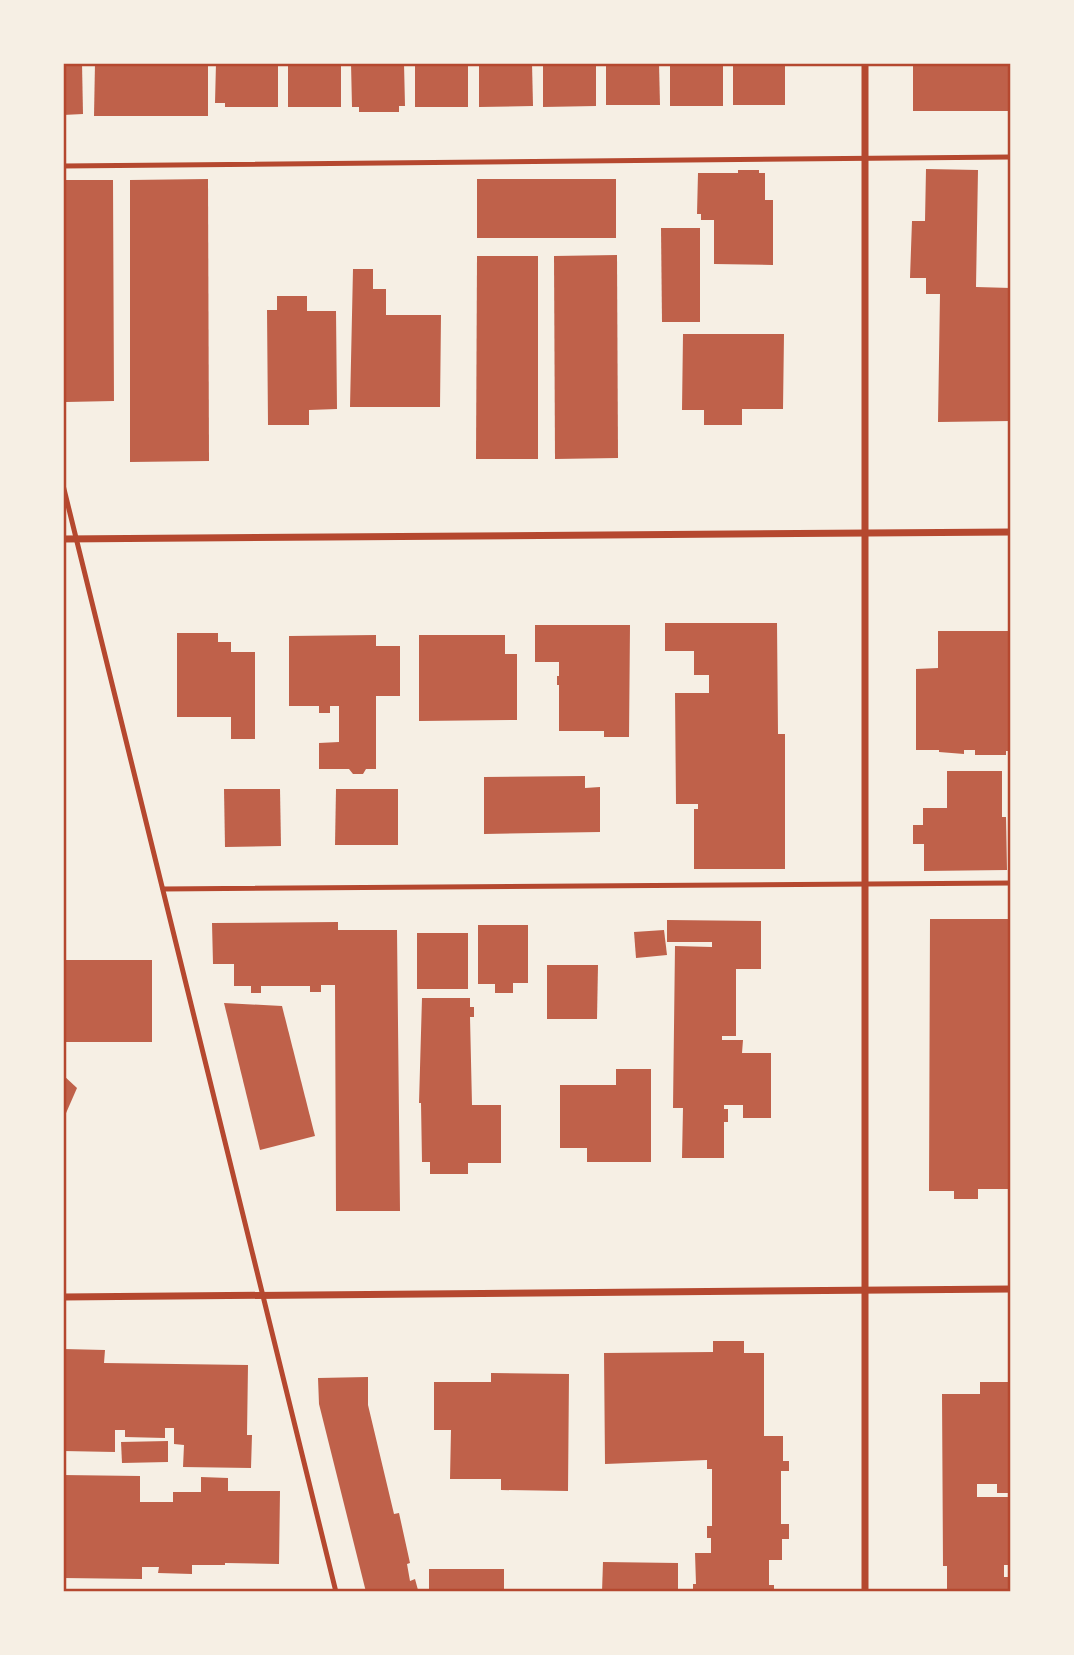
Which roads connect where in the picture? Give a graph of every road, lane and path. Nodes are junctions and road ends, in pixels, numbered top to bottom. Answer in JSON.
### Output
{"nodes":[{"id":1,"x":865,"y":63,"type":"edge"},
{"id":2,"x":1011,"y":157,"type":"edge"},
{"id":3,"x":865,"y":159,"type":"junction"},
{"id":4,"x":63,"y":166,"type":"edge"},
{"id":5,"x":63,"y":485,"type":"edge"},
{"id":6,"x":865,"y":532,"type":"junction"},
{"id":7,"x":1011,"y":532,"type":"edge"},
{"id":8,"x":63,"y":539,"type":"edge"},
{"id":9,"x":76,"y":539,"type":"junction"},
{"id":10,"x":1011,"y":883,"type":"edge"},
{"id":11,"x":865,"y":884,"type":"junction"},
{"id":12,"x":163,"y":889,"type":"junction"},
{"id":13,"x":1011,"y":1289,"type":"edge"},
{"id":14,"x":865,"y":1291,"type":"junction"},
{"id":15,"x":63,"y":1297,"type":"edge"},
{"id":16,"x":264,"y":1297,"type":"junction"},
{"id":17,"x":336,"y":1592,"type":"edge"},
{"id":18,"x":865,"y":1592,"type":"edge"}],
"edges":[{"from":1,"to":3,"type":"street"},
{"from":2,"to":3,"type":"lane"},
{"from":3,"to":4,"type":"lane"},
{"from":3,"to":6,"type":"street"},
{"from":5,"to":9,"type":"lane"},
{"from":6,"to":7,"type":"street"},
{"from":6,"to":9,"type":"street"},
{"from":6,"to":11,"type":"street"},
{"from":8,"to":9,"type":"street"},
{"from":9,"to":12,"type":"lane"},
{"from":10,"to":11,"type":"lane"},
{"from":11,"to":12,"type":"lane"},
{"from":11,"to":14,"type":"street"},
{"from":12,"to":16,"type":"lane"},
{"from":13,"to":14,"type":"street"},
{"from":14,"to":16,"type":"street"},
{"from":14,"to":18,"type":"street"},
{"from":15,"to":16,"type":"street"},
{"from":16,"to":17,"type":"lane"}]}
